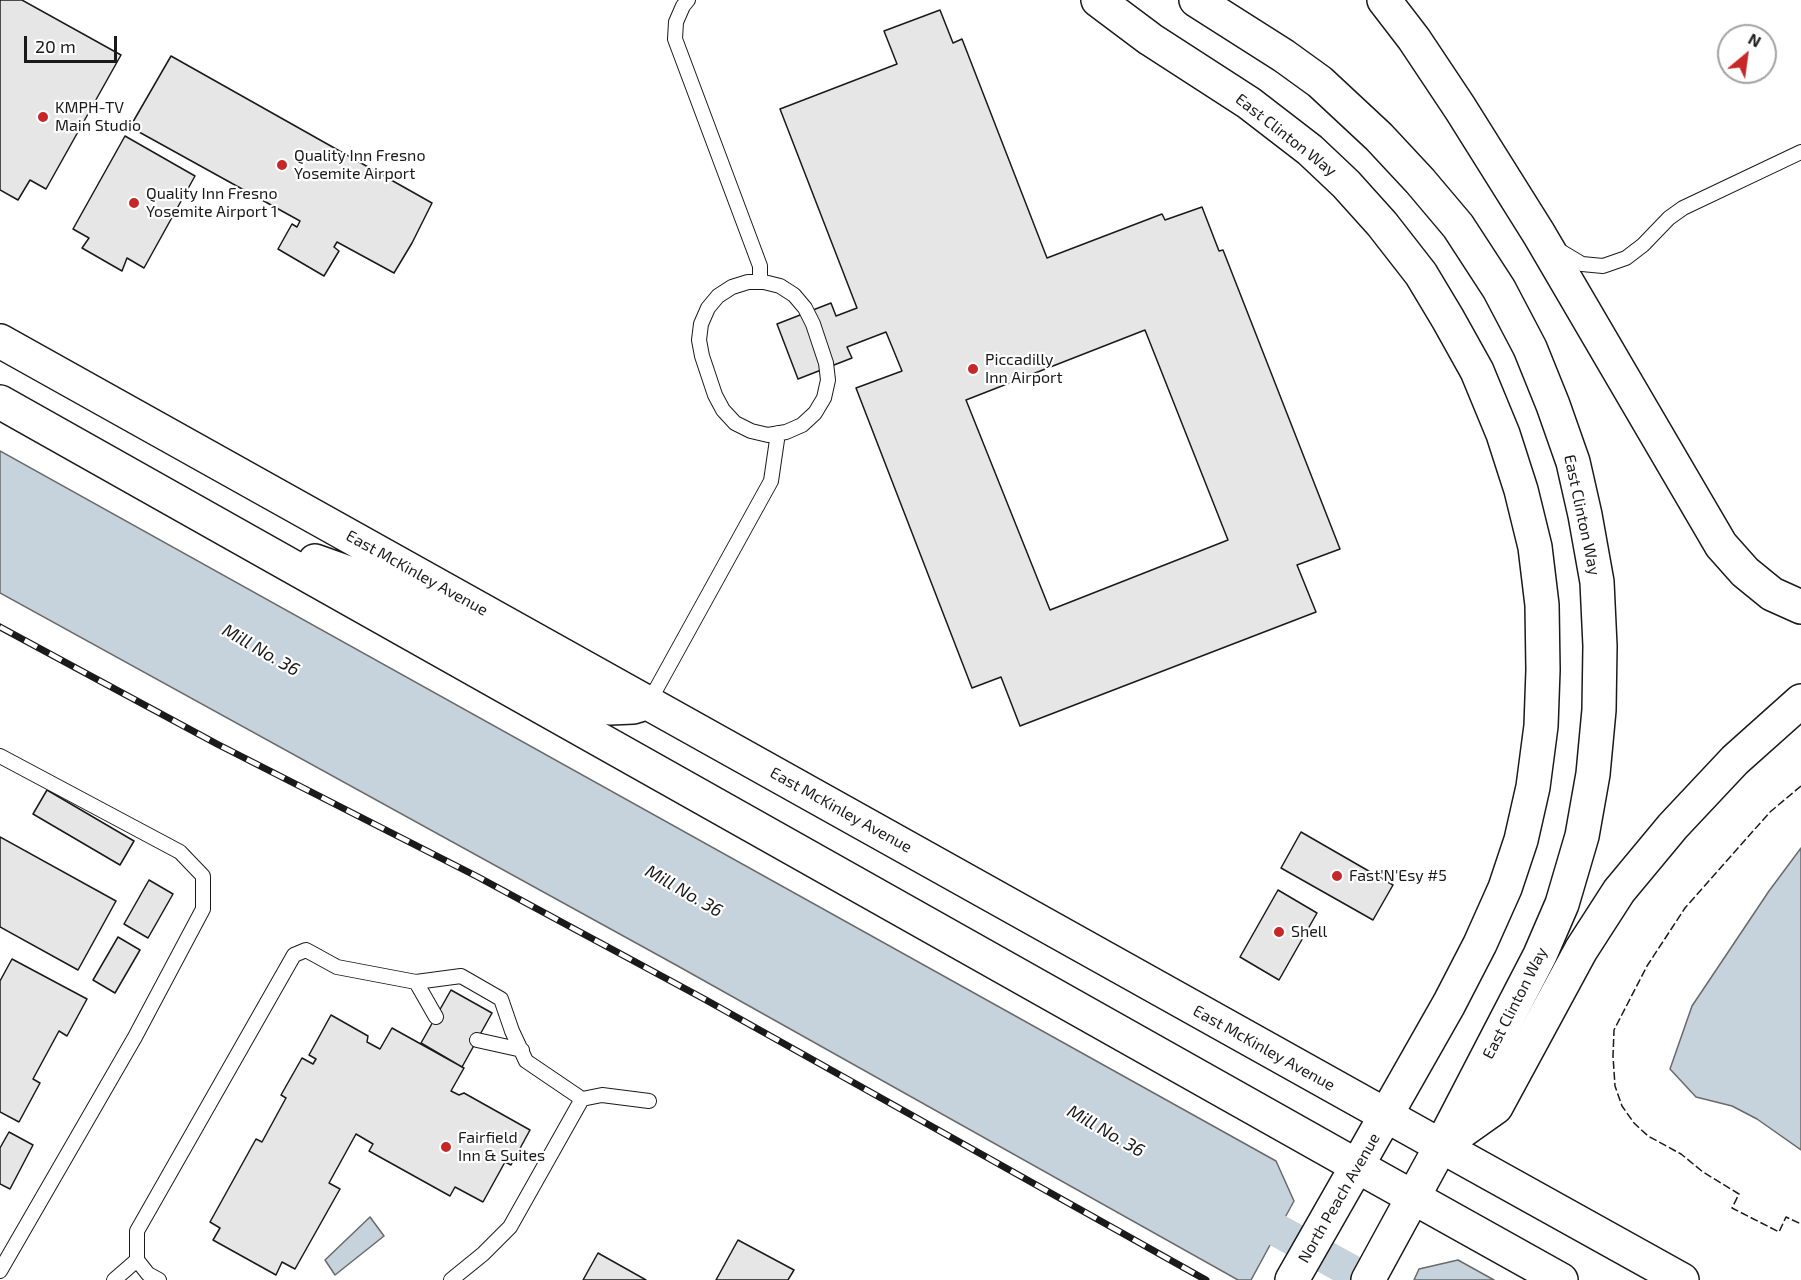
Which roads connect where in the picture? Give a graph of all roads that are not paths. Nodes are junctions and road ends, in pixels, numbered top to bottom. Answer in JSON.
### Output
{"nodes":[{"id":1,"x":688,"y":0,"type":"edge"},
{"id":2,"x":1098,"y":0,"type":"edge"},
{"id":3,"x":1196,"y":0,"type":"edge"},
{"id":4,"x":1384,"y":0,"type":"edge"},
{"id":5,"x":1801,"y":152,"type":"edge"},
{"id":6,"x":1539,"y":234,"type":"junction"},
{"id":7,"x":760,"y":282,"type":"junction"},
{"id":8,"x":0,"y":340,"type":"edge"},
{"id":9,"x":0,"y":402,"type":"edge"},
{"id":10,"x":778,"y":434,"type":"junction"},
{"id":11,"x":229,"y":530,"type":"junction"},
{"id":12,"x":1801,"y":607,"type":"edge"},
{"id":13,"x":1801,"y":701,"type":"edge"},
{"id":14,"x":649,"y":702,"type":"junction"},
{"id":15,"x":0,"y":756,"type":"edge"},
{"id":16,"x":416,"y":982,"type":"junction"},
{"id":17,"x":436,"y":1017,"type":"dead end"},
{"id":18,"x":477,"y":1040,"type":"dead end"},
{"id":19,"x":522,"y":1050,"type":"junction"},
{"id":20,"x":582,"y":1099,"type":"junction"},
{"id":21,"x":650,"y":1101,"type":"dead end"},
{"id":22,"x":1385,"y":1116,"type":"junction"},
{"id":23,"x":1441,"y":1146,"type":"junction"},
{"id":24,"x":1357,"y":1166,"type":"junction"},
{"id":25,"x":1413,"y":1197,"type":"junction"},
{"id":26,"x":137,"y":1260,"type":"junction"},
{"id":27,"x":0,"y":1271,"type":"edge"},
{"id":28,"x":1372,"y":1271,"type":"edge"},
{"id":29,"x":114,"y":1280,"type":"edge"},
{"id":30,"x":159,"y":1280,"type":"edge"},
{"id":31,"x":451,"y":1280,"type":"edge"},
{"id":32,"x":1292,"y":1280,"type":"edge"},
{"id":33,"x":1561,"y":1280,"type":"edge"},
{"id":34,"x":1682,"y":1280,"type":"edge"}],
"edges":[{"from":1,"to":7,"type":"lane"},
{"from":2,"to":22,"type":"main road","name":"East Clinton Way"},
{"from":3,"to":23,"type":"main road","name":"East Clinton Way"},
{"from":4,"to":6,"type":"main road"},
{"from":5,"to":6,"type":"lane"},
{"from":6,"to":12,"type":"main road"},
{"from":7,"to":10,"type":"lane"},
{"from":7,"to":10,"type":"lane"},
{"from":8,"to":14,"type":"main road","name":"East McKinley Avenue"},
{"from":9,"to":11,"type":"main road"},
{"from":10,"to":14,"type":"lane"},
{"from":11,"to":14,"type":"main road"},
{"from":11,"to":24,"type":"main road"},
{"from":13,"to":23,"type":"main road"},
{"from":14,"to":22,"type":"main road","name":"East McKinley Avenue"},
{"from":15,"to":27,"type":"lane"},
{"from":16,"to":17,"type":"lane"},
{"from":16,"to":19,"type":"lane"},
{"from":16,"to":26,"type":"lane"},
{"from":18,"to":19,"type":"lane"},
{"from":19,"to":20,"type":"lane"},
{"from":20,"to":21,"type":"lane"},
{"from":20,"to":31,"type":"lane"},
{"from":22,"to":23,"type":"main road","name":"East McKinley Avenue"},
{"from":22,"to":24,"type":"main road","name":"North Peach Avenue"},
{"from":23,"to":25,"type":"main road"},
{"from":23,"to":34,"type":"main road","name":"East McKinley Avenue"},
{"from":24,"to":25,"type":"main road"},
{"from":24,"to":32,"type":"main road","name":"North Peach Avenue"},
{"from":25,"to":28,"type":"main road"},
{"from":25,"to":33,"type":"main road"},
{"from":26,"to":29,"type":"lane"},
{"from":26,"to":30,"type":"lane"}]}
